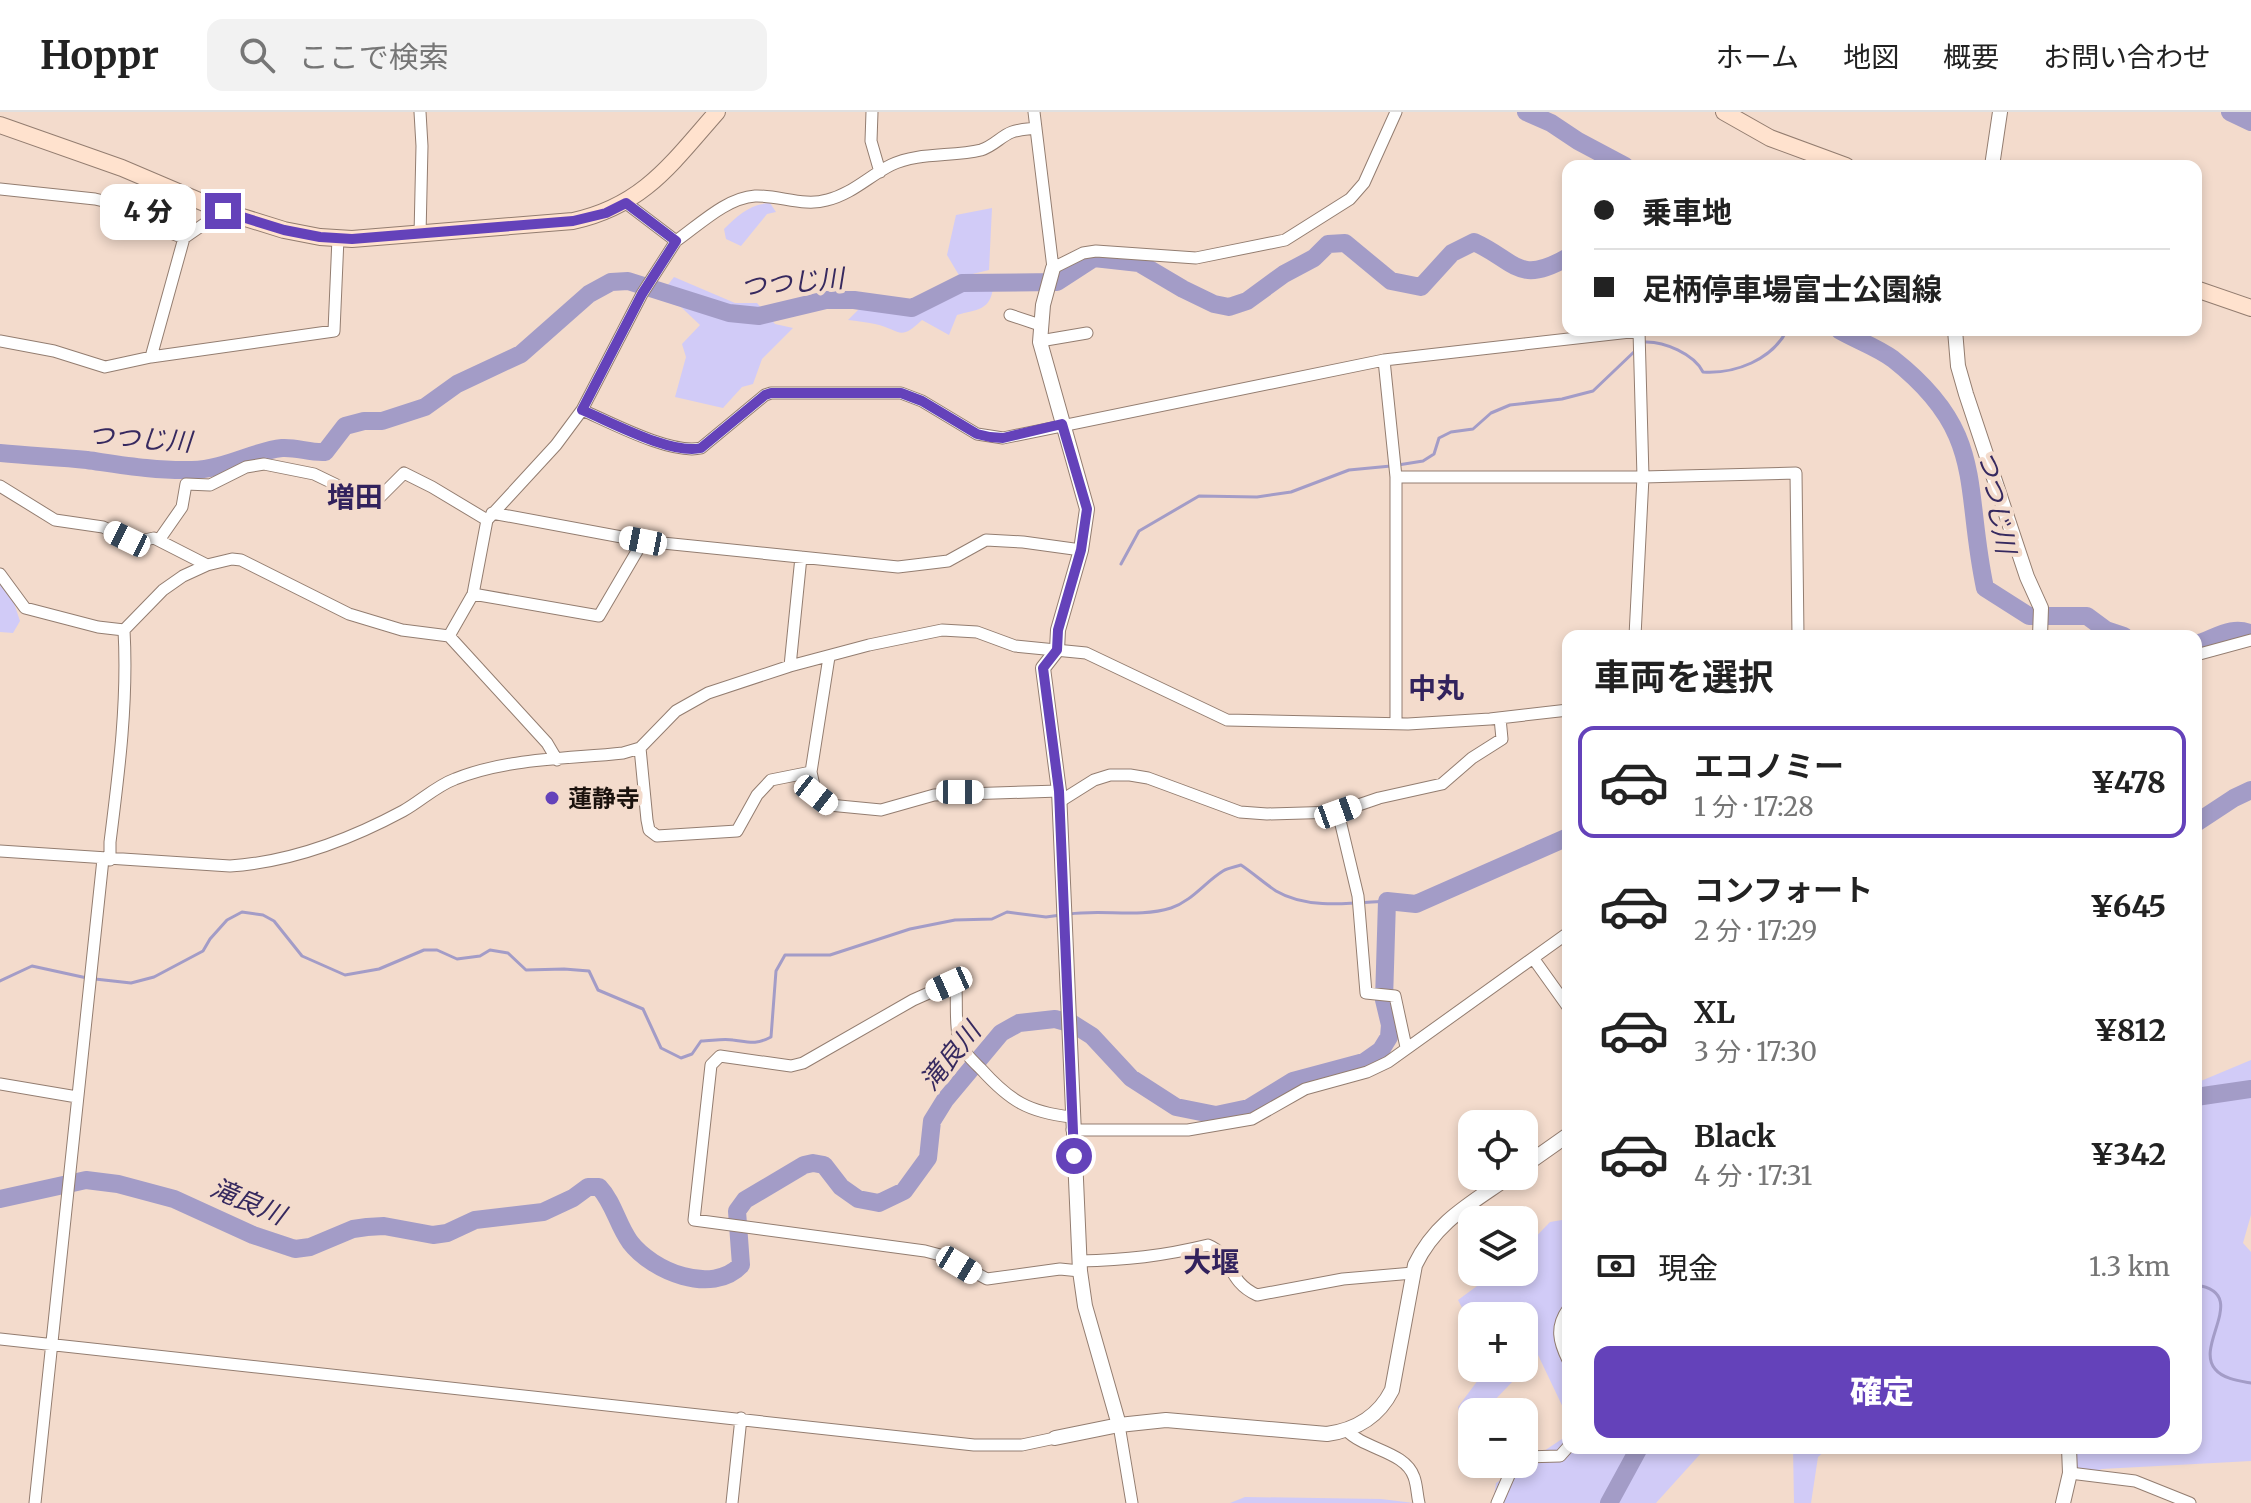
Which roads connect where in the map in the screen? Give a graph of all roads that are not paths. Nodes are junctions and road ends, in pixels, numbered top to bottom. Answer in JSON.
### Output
{"nodes":[{"id":1,"x":420,"y":112,"type":"edge"},
{"id":2,"x":717,"y":112,"type":"edge"},
{"id":3,"x":872,"y":112,"type":"edge"},
{"id":4,"x":1034,"y":112,"type":"edge"},
{"id":5,"x":1396,"y":112,"type":"edge"},
{"id":6,"x":1724,"y":112,"type":"edge"},
{"id":7,"x":2000,"y":112,"type":"edge"},
{"id":8,"x":0,"y":125,"type":"edge"},
{"id":9,"x":1036,"y":128,"type":"junction"},
{"id":10,"x":1830,"y":160,"type":"edge"},
{"id":11,"x":1993,"y":160,"type":"edge"},
{"id":12,"x":880,"y":172,"type":"junction"},
{"id":13,"x":0,"y":189,"type":"edge"},
{"id":14,"x":626,"y":203,"type":"junction"},
{"id":15,"x":223,"y":211,"type":"junction"},
{"id":16,"x":420,"y":235,"type":"junction"},
{"id":17,"x":184,"y":238,"type":"junction"},
{"id":18,"x":338,"y":238,"type":"junction"},
{"id":19,"x":676,"y":241,"type":"junction"},
{"id":20,"x":1051,"y":277,"type":"junction"},
{"id":21,"x":2202,"y":291,"type":"edge"},
{"id":22,"x":2251,"y":308,"type":"edge"},
{"id":23,"x":1010,"y":315,"type":"dead end"},
{"id":24,"x":1040,"y":325,"type":"junction"},
{"id":25,"x":1087,"y":333,"type":"dead end"},
{"id":26,"x":1595,"y":336,"type":"edge"},
{"id":27,"x":1639,"y":336,"type":"edge"},
{"id":28,"x":1956,"y":336,"type":"edge"},
{"id":29,"x":0,"y":341,"type":"edge"},
{"id":30,"x":1040,"y":341,"type":"junction"},
{"id":31,"x":151,"y":357,"type":"junction"},
{"id":32,"x":1384,"y":360,"type":"junction"},
{"id":33,"x":582,"y":410,"type":"junction"},
{"id":34,"x":1062,"y":424,"type":"junction"},
{"id":35,"x":1396,"y":477,"type":"junction"},
{"id":36,"x":1643,"y":477,"type":"junction"},
{"id":37,"x":0,"y":486,"type":"edge"},
{"id":38,"x":489,"y":516,"type":"junction"},
{"id":39,"x":159,"y":540,"type":"junction"},
{"id":40,"x":643,"y":541,"type":"junction"},
{"id":41,"x":1081,"y":550,"type":"junction"},
{"id":42,"x":801,"y":557,"type":"junction"},
{"id":43,"x":207,"y":565,"type":"junction"},
{"id":44,"x":0,"y":574,"type":"edge"},
{"id":45,"x":473,"y":594,"type":"junction"},
{"id":46,"x":124,"y":630,"type":"junction"},
{"id":47,"x":1635,"y":630,"type":"edge"},
{"id":48,"x":1798,"y":630,"type":"edge"},
{"id":49,"x":2040,"y":630,"type":"edge"},
{"id":50,"x":449,"y":636,"type":"junction"},
{"id":51,"x":2250,"y":641,"type":"edge"},
{"id":52,"x":1057,"y":650,"type":"junction"},
{"id":53,"x":2202,"y":653,"type":"edge"},
{"id":54,"x":829,"y":657,"type":"junction"},
{"id":55,"x":790,"y":666,"type":"junction"},
{"id":56,"x":1562,"y":711,"type":"edge"},
{"id":57,"x":1500,"y":718,"type":"junction"},
{"id":58,"x":1396,"y":723,"type":"junction"},
{"id":59,"x":640,"y":748,"type":"junction"},
{"id":60,"x":557,"y":760,"type":"junction"},
{"id":61,"x":811,"y":772,"type":"junction"},
{"id":62,"x":1059,"y":796,"type":"junction"},
{"id":63,"x":1338,"y":812,"type":"junction"},
{"id":64,"x":0,"y":851,"type":"edge"},
{"id":65,"x":106,"y":860,"type":"junction"},
{"id":66,"x":1562,"y":937,"type":"edge"},
{"id":67,"x":1533,"y":958,"type":"junction"},
{"id":68,"x":1562,"y":999,"type":"edge"},
{"id":69,"x":1406,"y":1047,"type":"junction"},
{"id":70,"x":0,"y":1084,"type":"edge"},
{"id":71,"x":77,"y":1097,"type":"junction"},
{"id":72,"x":1072,"y":1123,"type":"junction"},
{"id":73,"x":1562,"y":1139,"type":"edge"},
{"id":74,"x":1538,"y":1156,"type":"edge"},
{"id":75,"x":1490,"y":1190,"type":"edge"},
{"id":76,"x":1080,"y":1266,"type":"junction"},
{"id":77,"x":1413,"y":1273,"type":"junction"},
{"id":78,"x":1562,"y":1318,"type":"edge"},
{"id":79,"x":0,"y":1339,"type":"edge"},
{"id":80,"x":51,"y":1345,"type":"junction"},
{"id":81,"x":1562,"y":1348,"type":"edge"},
{"id":82,"x":741,"y":1418,"type":"junction"},
{"id":83,"x":1119,"y":1425,"type":"junction"},
{"id":84,"x":1346,"y":1430,"type":"junction"},
{"id":85,"x":1055,"y":1438,"type":"joint"},
{"id":86,"x":1562,"y":1454,"type":"edge"},
{"id":87,"x":2069,"y":1454,"type":"edge"},
{"id":88,"x":1538,"y":1458,"type":"edge"},
{"id":89,"x":2070,"y":1473,"type":"junction"},
{"id":90,"x":1508,"y":1478,"type":"edge"},
{"id":91,"x":35,"y":1503,"type":"edge"},
{"id":92,"x":732,"y":1503,"type":"edge"},
{"id":93,"x":1132,"y":1503,"type":"edge"},
{"id":94,"x":1419,"y":1503,"type":"edge"},
{"id":95,"x":1497,"y":1503,"type":"edge"},
{"id":96,"x":2063,"y":1503,"type":"edge"},
{"id":97,"x":2190,"y":1503,"type":"edge"}],
"edges":[{"from":1,"to":16,"type":"street"},
{"from":2,"to":14,"type":"main road"},
{"from":3,"to":12,"type":"street"},
{"from":4,"to":9,"type":"street"},
{"from":5,"to":20,"type":"street"},
{"from":6,"to":10,"type":"main road"},
{"from":7,"to":11,"type":"street"},
{"from":8,"to":15,"type":"main road"},
{"from":9,"to":12,"type":"street"},
{"from":9,"to":20,"type":"street"},
{"from":12,"to":19,"type":"street"},
{"from":13,"to":17,"type":"street"},
{"from":14,"to":16,"type":"main road"},
{"from":14,"to":19,"type":"street"},
{"from":15,"to":17,"type":"street"},
{"from":15,"to":18,"type":"main road"},
{"from":16,"to":18,"type":"main road"},
{"from":17,"to":31,"type":"street"},
{"from":18,"to":31,"type":"street"},
{"from":19,"to":33,"type":"street"},
{"from":20,"to":24,"type":"street"},
{"from":21,"to":22,"type":"main road"},
{"from":23,"to":24,"type":"street"},
{"from":24,"to":30,"type":"street"},
{"from":25,"to":30,"type":"street"},
{"from":26,"to":32,"type":"street"},
{"from":27,"to":36,"type":"street"},
{"from":28,"to":49,"type":"street"},
{"from":29,"to":31,"type":"street"},
{"from":30,"to":34,"type":"street"},
{"from":32,"to":34,"type":"street"},
{"from":32,"to":35,"type":"street"},
{"from":33,"to":34,"type":"street"},
{"from":33,"to":38,"type":"street"},
{"from":34,"to":41,"type":"street"},
{"from":35,"to":36,"type":"street"},
{"from":35,"to":58,"type":"street"},
{"from":36,"to":47,"type":"street"},
{"from":36,"to":48,"type":"street"},
{"from":37,"to":39,"type":"street"},
{"from":38,"to":39,"type":"street"},
{"from":38,"to":40,"type":"street"},
{"from":38,"to":45,"type":"street"},
{"from":39,"to":43,"type":"street"},
{"from":40,"to":42,"type":"street"},
{"from":40,"to":45,"type":"street"},
{"from":41,"to":42,"type":"street"},
{"from":41,"to":52,"type":"street"},
{"from":42,"to":55,"type":"street"},
{"from":43,"to":46,"type":"street"},
{"from":43,"to":50,"type":"street"},
{"from":44,"to":46,"type":"street"},
{"from":45,"to":50,"type":"street"},
{"from":46,"to":65,"type":"street"},
{"from":50,"to":60,"type":"street"},
{"from":51,"to":53,"type":"street"},
{"from":52,"to":54,"type":"street"},
{"from":52,"to":58,"type":"street"},
{"from":52,"to":62,"type":"street"},
{"from":54,"to":55,"type":"street"},
{"from":54,"to":61,"type":"street"},
{"from":55,"to":59,"type":"street"},
{"from":56,"to":57,"type":"street"},
{"from":57,"to":58,"type":"street"},
{"from":57,"to":63,"type":"street"},
{"from":59,"to":60,"type":"street"},
{"from":59,"to":61,"type":"street"},
{"from":60,"to":65,"type":"street"},
{"from":61,"to":62,"type":"street"},
{"from":62,"to":63,"type":"street"},
{"from":62,"to":72,"type":"street"},
{"from":63,"to":69,"type":"street"},
{"from":64,"to":65,"type":"street"},
{"from":65,"to":71,"type":"street"},
{"from":66,"to":67,"type":"street"},
{"from":67,"to":68,"type":"street"},
{"from":67,"to":69,"type":"street"},
{"from":69,"to":72,"type":"street"},
{"from":70,"to":71,"type":"street"},
{"from":71,"to":80,"type":"street"},
{"from":72,"to":76,"type":"street"},
{"from":72,"to":76,"type":"street"},
{"from":73,"to":74,"type":"street"},
{"from":75,"to":77,"type":"street"},
{"from":76,"to":77,"type":"street"},
{"from":76,"to":83,"type":"street"},
{"from":77,"to":84,"type":"street"},
{"from":78,"to":81,"type":"street"},
{"from":79,"to":80,"type":"street"},
{"from":80,"to":82,"type":"street"},
{"from":80,"to":91,"type":"street"},
{"from":82,"to":85,"type":"street"},
{"from":82,"to":92,"type":"street"},
{"from":83,"to":84,"type":"street"},
{"from":83,"to":85,"type":"street"},
{"from":83,"to":93,"type":"street"},
{"from":84,"to":94,"type":"street"},
{"from":86,"to":88,"type":"street"},
{"from":87,"to":89,"type":"street"},
{"from":89,"to":96,"type":"street"},
{"from":89,"to":97,"type":"street"},
{"from":90,"to":95,"type":"street"}]}
